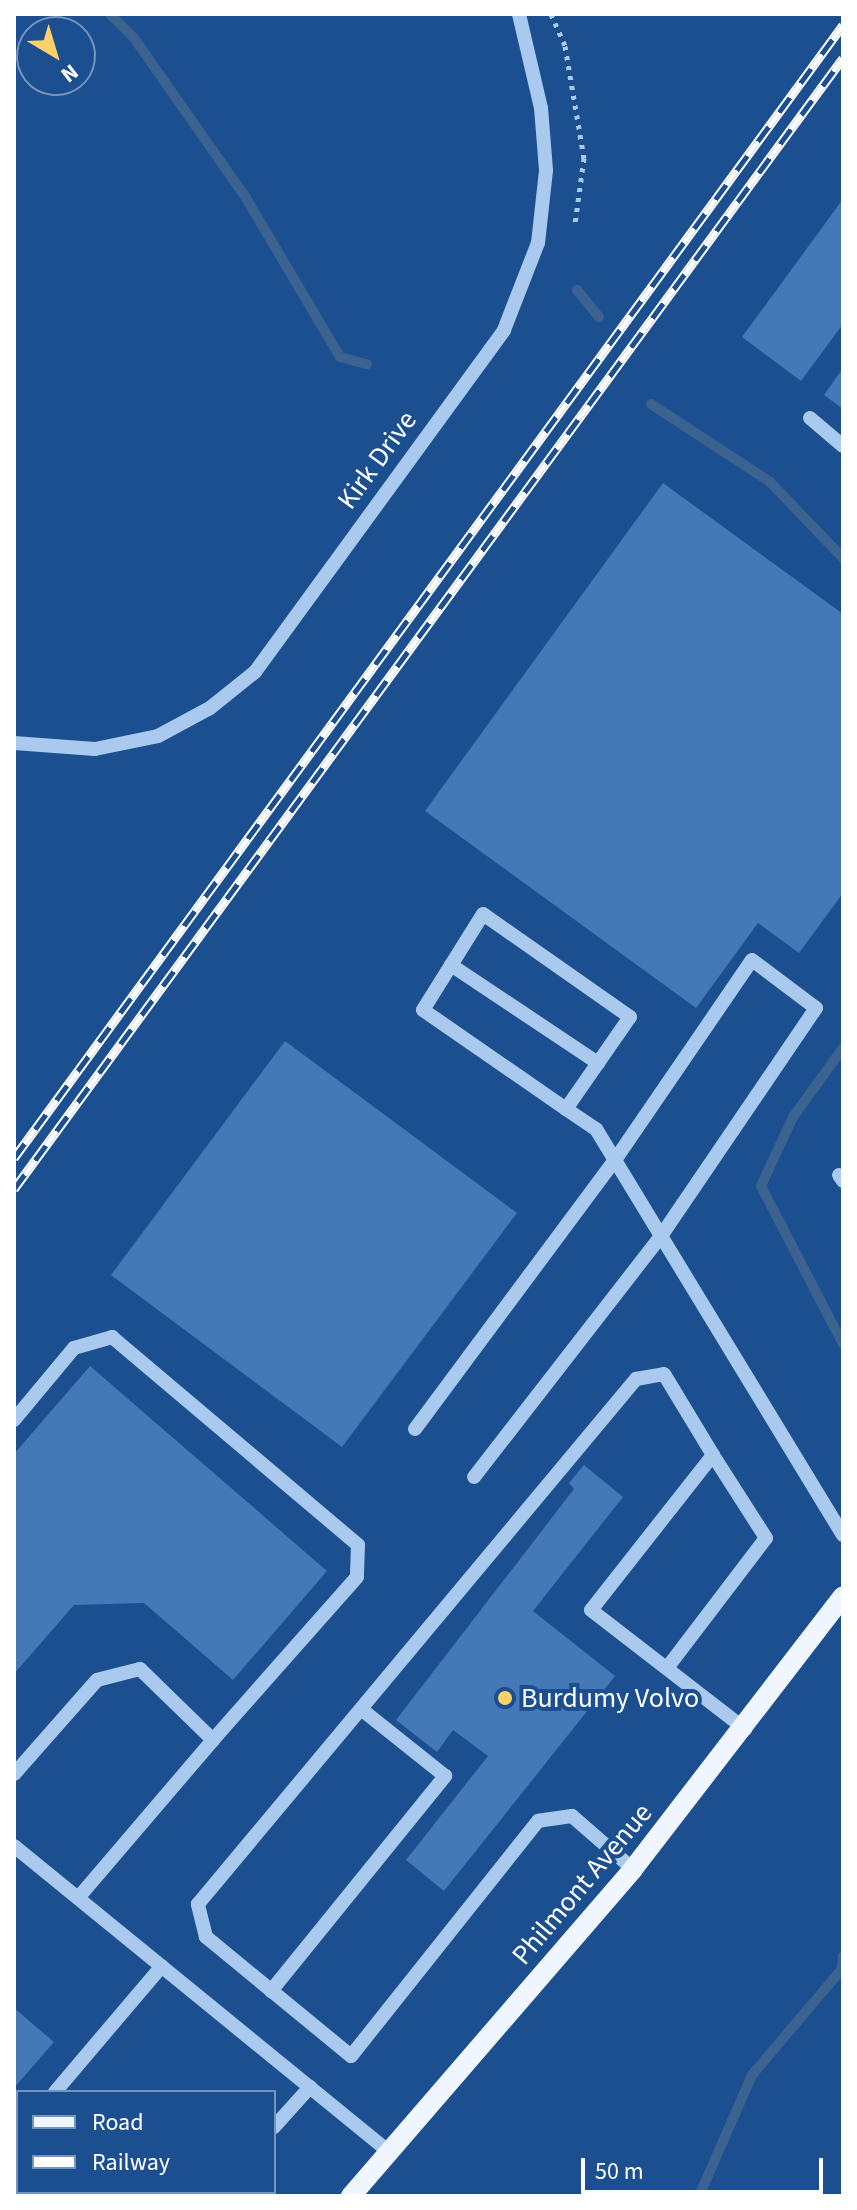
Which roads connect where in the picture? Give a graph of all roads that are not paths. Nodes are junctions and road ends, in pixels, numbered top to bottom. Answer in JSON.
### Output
{"nodes":[{"id":1,"x":519,"y":14,"type":"edge"},
{"id":2,"x":810,"y":418,"type":"dead end"},
{"id":3,"x":843,"y":446,"type":"edge"},
{"id":4,"x":14,"y":743,"type":"edge"},
{"id":5,"x":451,"y":965,"type":"junction"},
{"id":6,"x":598,"y":1063,"type":"junction"},
{"id":7,"x":566,"y":1109,"type":"junction"},
{"id":8,"x":615,"y":1160,"type":"junction"},
{"id":9,"x":661,"y":1236,"type":"junction"},
{"id":10,"x":14,"y":1420,"type":"edge"},
{"id":11,"x":415,"y":1429,"type":"dead end"},
{"id":12,"x":713,"y":1455,"type":"junction"},
{"id":13,"x":474,"y":1477,"type":"dead end"},
{"id":14,"x":843,"y":1535,"type":"edge"},
{"id":15,"x":843,"y":1596,"type":"edge"},
{"id":16,"x":667,"y":1668,"type":"junction"},
{"id":17,"x":361,"y":1709,"type":"junction"},
{"id":18,"x":745,"y":1729,"type":"junction"},
{"id":19,"x":213,"y":1740,"type":"junction"},
{"id":20,"x":14,"y":1774,"type":"edge"},
{"id":21,"x":14,"y":1846,"type":"edge"},
{"id":22,"x":633,"y":1869,"type":"junction"},
{"id":23,"x":78,"y":1898,"type":"junction"},
{"id":24,"x":162,"y":1966,"type":"junction"},
{"id":25,"x":271,"y":1991,"type":"junction"},
{"id":26,"x":310,"y":2087,"type":"junction"},
{"id":27,"x":57,"y":2090,"type":"edge"},
{"id":28,"x":276,"y":2125,"type":"edge"},
{"id":29,"x":389,"y":2152,"type":"junction"},
{"id":30,"x":351,"y":2196,"type":"edge"}],
"edges":[{"from":1,"to":4,"type":"street","name":"Kirk Drive"},
{"from":2,"to":3,"type":"street"},
{"from":5,"to":6,"type":"street"},
{"from":5,"to":6,"type":"street"},
{"from":5,"to":7,"type":"street"},
{"from":6,"to":7,"type":"street"},
{"from":7,"to":8,"type":"street"},
{"from":8,"to":9,"type":"street"},
{"from":8,"to":9,"type":"street"},
{"from":8,"to":11,"type":"street"},
{"from":9,"to":13,"type":"street"},
{"from":9,"to":14,"type":"street"},
{"from":10,"to":19,"type":"street"},
{"from":12,"to":16,"type":"street"},
{"from":12,"to":16,"type":"street"},
{"from":12,"to":17,"type":"street"},
{"from":15,"to":18,"type":"main road","name":"Philmont Avenue"},
{"from":16,"to":18,"type":"street"},
{"from":17,"to":25,"type":"street"},
{"from":17,"to":25,"type":"street"},
{"from":18,"to":22,"type":"main road","name":"Philmont Avenue"},
{"from":19,"to":20,"type":"street"},
{"from":19,"to":23,"type":"street"},
{"from":21,"to":23,"type":"street"},
{"from":22,"to":25,"type":"street"},
{"from":22,"to":29,"type":"main road","name":"Philmont Avenue"},
{"from":23,"to":24,"type":"street"},
{"from":24,"to":26,"type":"street"},
{"from":24,"to":27,"type":"street"},
{"from":26,"to":28,"type":"street"},
{"from":26,"to":29,"type":"street"},
{"from":29,"to":30,"type":"main road","name":"Philmont Avenue"}]}
